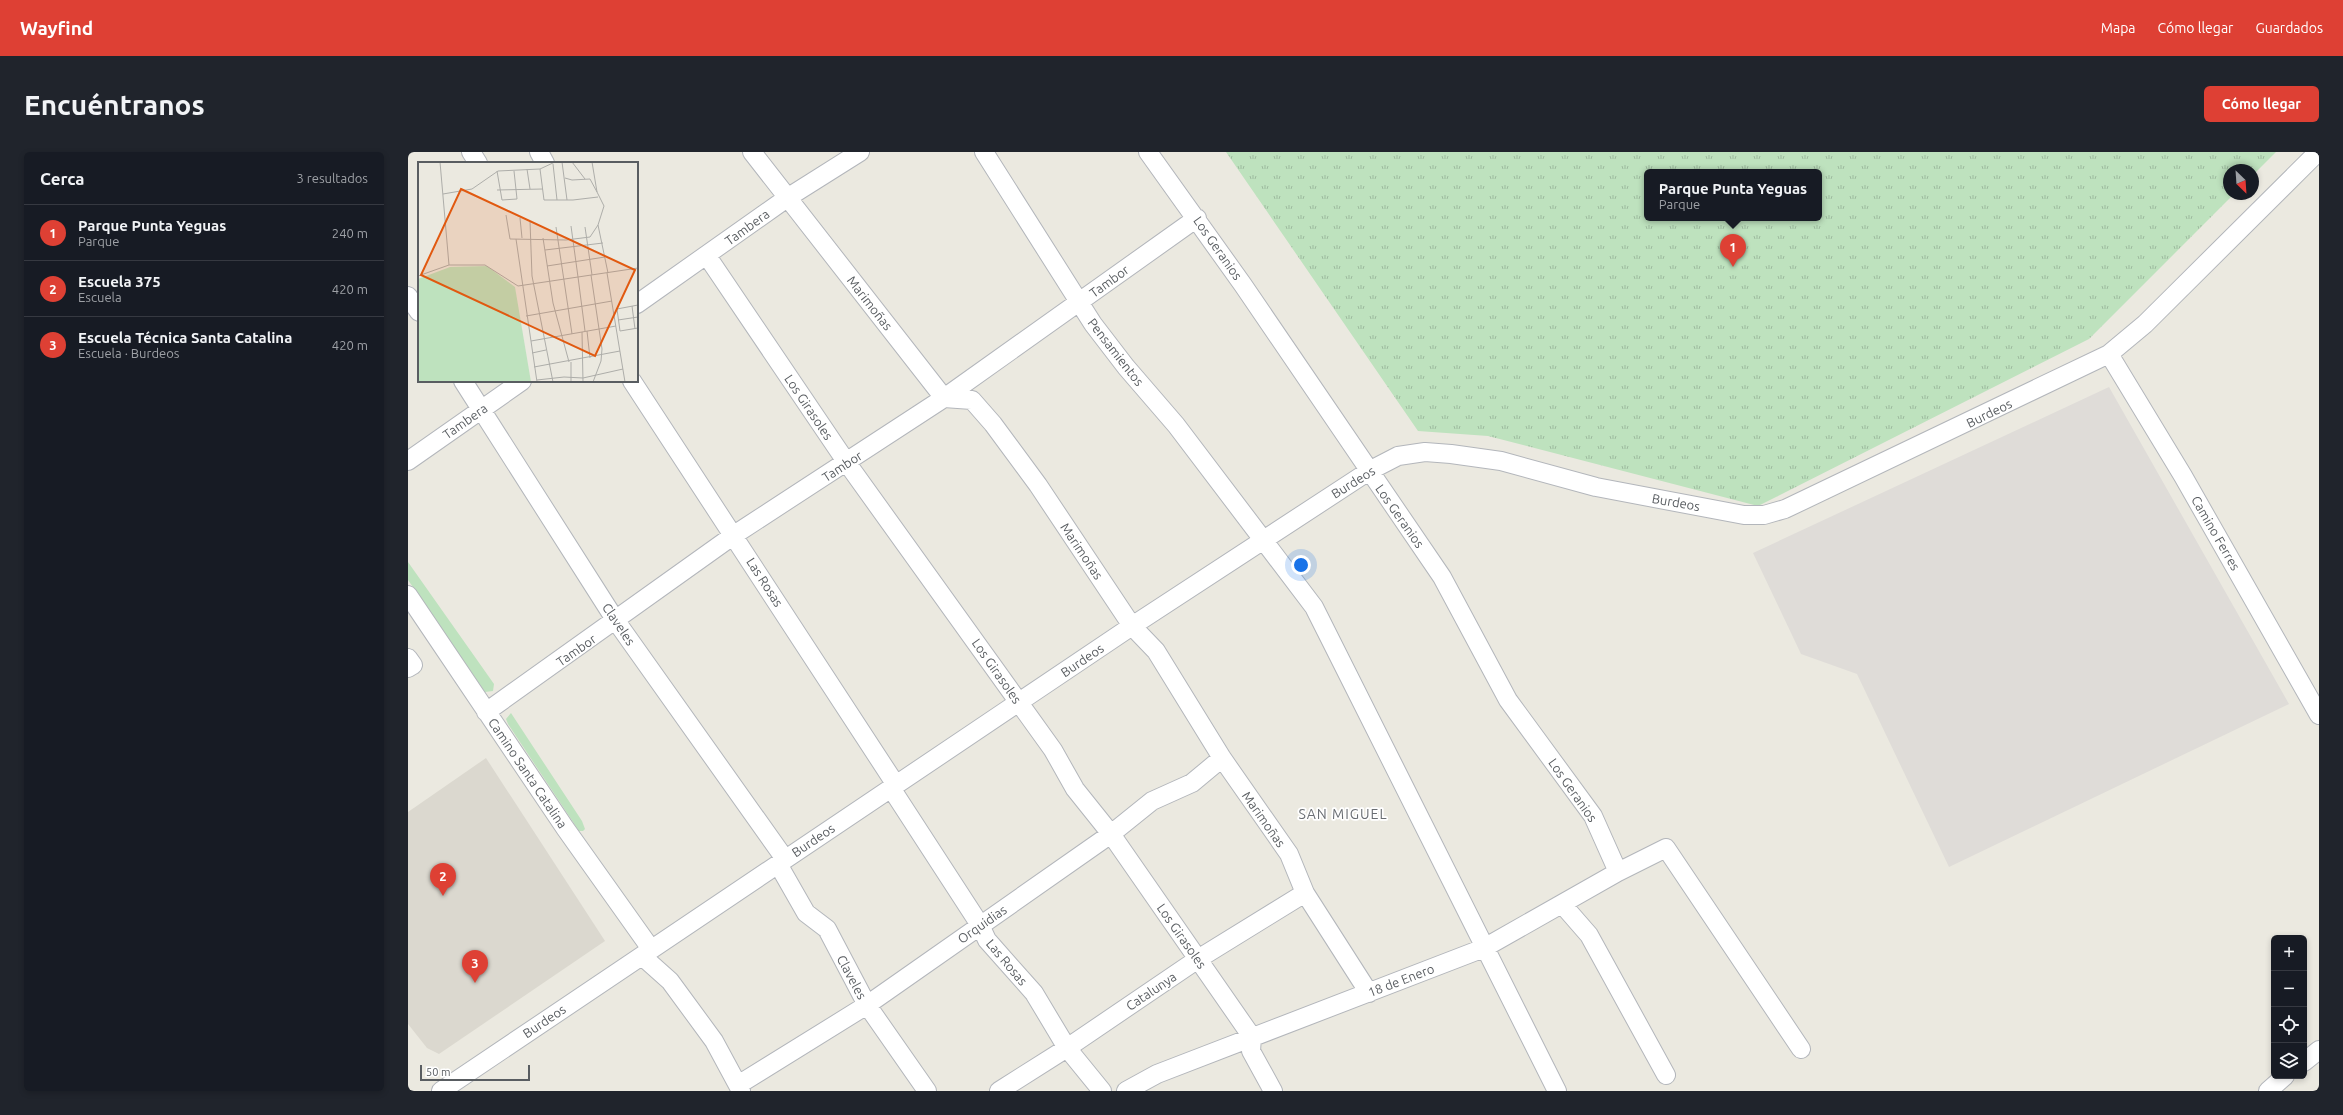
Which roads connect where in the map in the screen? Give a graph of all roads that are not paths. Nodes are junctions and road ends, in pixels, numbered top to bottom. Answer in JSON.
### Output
{"nodes":[{"id":1,"x":471,"y":152,"type":"edge"},
{"id":2,"x":539,"y":152,"type":"edge"},
{"id":3,"x":752,"y":152,"type":"edge"},
{"id":4,"x":860,"y":152,"type":"edge"},
{"id":5,"x":984,"y":152,"type":"edge"},
{"id":6,"x":1148,"y":152,"type":"edge"},
{"id":7,"x":2318,"y":152,"type":"edge"},
{"id":8,"x":477,"y":162,"type":"edge"},
{"id":9,"x":544,"y":162,"type":"edge"},
{"id":10,"x":787,"y":198,"type":"junction"},
{"id":11,"x":1197,"y":218,"type":"junction"},
{"id":12,"x":708,"y":256,"type":"junction"},
{"id":13,"x":408,"y":296,"type":"edge"},
{"id":14,"x":638,"y":303,"type":"edge"},
{"id":15,"x":1079,"y":303,"type":"junction"},
{"id":16,"x":418,"y":311,"type":"edge"},
{"id":17,"x":2109,"y":354,"type":"junction"},
{"id":18,"x":464,"y":382,"type":"edge"},
{"id":19,"x":521,"y":382,"type":"edge"},
{"id":20,"x":633,"y":382,"type":"edge"},
{"id":21,"x":944,"y":398,"type":"junction"},
{"id":22,"x":481,"y":410,"type":"junction"},
{"id":23,"x":408,"y":461,"type":"edge"},
{"id":24,"x":847,"y":463,"type":"junction"},
{"id":25,"x":1369,"y":471,"type":"junction"},
{"id":26,"x":734,"y":535,"type":"junction"},
{"id":27,"x":1263,"y":541,"type":"junction"},
{"id":28,"x":408,"y":595,"type":"edge"},
{"id":29,"x":616,"y":621,"type":"junction"},
{"id":30,"x":1132,"y":626,"type":"junction"},
{"id":31,"x":408,"y":658,"type":"edge"},
{"id":32,"x":408,"y":668,"type":"edge"},
{"id":33,"x":1020,"y":702,"type":"junction"},
{"id":34,"x":486,"y":712,"type":"junction"},
{"id":35,"x":2319,"y":715,"type":"edge"},
{"id":36,"x":1222,"y":758,"type":"junction"},
{"id":37,"x":893,"y":787,"type":"junction"},
{"id":38,"x":1111,"y":834,"type":"junction"},
{"id":39,"x":782,"y":862,"type":"junction"},
{"id":40,"x":1618,"y":872,"type":"junction"},
{"id":41,"x":1305,"y":893,"type":"junction"},
{"id":42,"x":1562,"y":904,"type":"junction"},
{"id":43,"x":980,"y":924,"type":"junction"},
{"id":44,"x":1484,"y":948,"type":"junction"},
{"id":45,"x":646,"y":952,"type":"junction"},
{"id":46,"x":1198,"y":959,"type":"junction"},
{"id":47,"x":1369,"y":992,"type":"junction"},
{"id":48,"x":867,"y":1005,"type":"junction"},
{"id":49,"x":1252,"y":1036,"type":"junction"},
{"id":50,"x":1067,"y":1048,"type":"junction"},
{"id":51,"x":1801,"y":1049,"type":"dead end"},
{"id":52,"x":2319,"y":1050,"type":"edge"},
{"id":53,"x":2307,"y":1060,"type":"edge"},
{"id":54,"x":1666,"y":1075,"type":"dead end"},
{"id":55,"x":2282,"y":1079,"type":"edge"},
{"id":56,"x":740,"y":1088,"type":"edge"},
{"id":57,"x":441,"y":1091,"type":"edge"},
{"id":58,"x":927,"y":1091,"type":"edge"},
{"id":59,"x":999,"y":1091,"type":"edge"},
{"id":60,"x":1102,"y":1091,"type":"edge"},
{"id":61,"x":1126,"y":1091,"type":"edge"},
{"id":62,"x":1273,"y":1091,"type":"edge"},
{"id":63,"x":1557,"y":1091,"type":"edge"},
{"id":64,"x":2268,"y":1091,"type":"edge"}],
"edges":[{"from":1,"to":8,"type":"street"},
{"from":2,"to":9,"type":"street"},
{"from":3,"to":10,"type":"street","name":"Marimoñas"},
{"from":4,"to":10,"type":"street","name":"Tambera"},
{"from":5,"to":15,"type":"street","name":"Pensamientos"},
{"from":6,"to":11,"type":"street","name":"Los Geranios"},
{"from":7,"to":17,"type":"street","name":"Burdeos"},
{"from":10,"to":12,"type":"street","name":"Tambera"},
{"from":10,"to":21,"type":"street","name":"Marimoñas"},
{"from":11,"to":15,"type":"street","name":"Tambor"},
{"from":11,"to":25,"type":"street","name":"Los Geranios"},
{"from":12,"to":14,"type":"street","name":"Tambera"},
{"from":12,"to":24,"type":"street","name":"Los Girasoles"},
{"from":13,"to":16,"type":"street"},
{"from":15,"to":21,"type":"street","name":"Tambor"},
{"from":15,"to":27,"type":"street","name":"Pensamientos"},
{"from":17,"to":25,"type":"street","name":"Burdeos"},
{"from":17,"to":35,"type":"street","name":"Camino Ferres"},
{"from":18,"to":22,"type":"street","name":"Claveles"},
{"from":19,"to":22,"type":"street","name":"Tambera"},
{"from":20,"to":26,"type":"street","name":"Las Rosas"},
{"from":21,"to":24,"type":"street","name":"Tambor"},
{"from":21,"to":30,"type":"street","name":"Marimoñas"},
{"from":22,"to":23,"type":"street","name":"Tambera"},
{"from":22,"to":29,"type":"street","name":"Claveles"},
{"from":24,"to":26,"type":"street","name":"Tambor"},
{"from":24,"to":33,"type":"street","name":"Los Girasoles"},
{"from":25,"to":27,"type":"street","name":"Burdeos"},
{"from":25,"to":40,"type":"street","name":"Los Geranios"},
{"from":26,"to":29,"type":"street","name":"Tambor"},
{"from":26,"to":37,"type":"street","name":"Las Rosas"},
{"from":27,"to":30,"type":"street","name":"Burdeos"},
{"from":27,"to":44,"type":"street","name":"Pensamientos"},
{"from":28,"to":34,"type":"street","name":"Camino Santa Catalina"},
{"from":29,"to":34,"type":"street","name":"Tambor"},
{"from":29,"to":39,"type":"street","name":"Claveles"},
{"from":30,"to":33,"type":"street","name":"Burdeos"},
{"from":30,"to":36,"type":"street","name":"Marimoñas"},
{"from":31,"to":32,"type":"street"},
{"from":33,"to":37,"type":"street","name":"Burdeos"},
{"from":33,"to":38,"type":"street","name":"Los Girasoles"},
{"from":34,"to":45,"type":"street","name":"Camino Santa Catalina"},
{"from":36,"to":38,"type":"street","name":"Orquidias"},
{"from":36,"to":41,"type":"street","name":"Marimoñas"},
{"from":37,"to":39,"type":"street","name":"Burdeos"},
{"from":37,"to":43,"type":"street","name":"Las Rosas"},
{"from":38,"to":43,"type":"street","name":"Orquidias"},
{"from":38,"to":46,"type":"street","name":"Los Girasoles"},
{"from":39,"to":45,"type":"street","name":"Burdeos"},
{"from":39,"to":48,"type":"street","name":"Claveles"},
{"from":40,"to":42,"type":"street","name":"18 de Enero"},
{"from":40,"to":51,"type":"street","name":"18 de Enero"},
{"from":41,"to":46,"type":"street","name":"Catalunya"},
{"from":41,"to":47,"type":"street","name":"Marimoñas"},
{"from":42,"to":44,"type":"street","name":"18 de Enero"},
{"from":42,"to":54,"type":"street"},
{"from":43,"to":48,"type":"street","name":"Orquidias"},
{"from":43,"to":50,"type":"street","name":"Las Rosas"},
{"from":44,"to":47,"type":"street","name":"18 de Enero"},
{"from":44,"to":63,"type":"street","name":"Pensamientos"},
{"from":45,"to":56,"type":"street","name":"Camino Santa Catalina"},
{"from":45,"to":57,"type":"street","name":"Burdeos"},
{"from":46,"to":49,"type":"street","name":"Los Girasoles"},
{"from":46,"to":50,"type":"street","name":"Catalunya"},
{"from":47,"to":49,"type":"street","name":"18 de Enero"},
{"from":48,"to":56,"type":"street","name":"Orquidias"},
{"from":48,"to":58,"type":"street","name":"Claveles"},
{"from":49,"to":61,"type":"street","name":"18 de Enero"},
{"from":49,"to":62,"type":"street"},
{"from":50,"to":59,"type":"street","name":"Catalunya"},
{"from":50,"to":60,"type":"street","name":"Las Rosas"},
{"from":52,"to":53,"type":"street"},
{"from":55,"to":64,"type":"street"}]}
